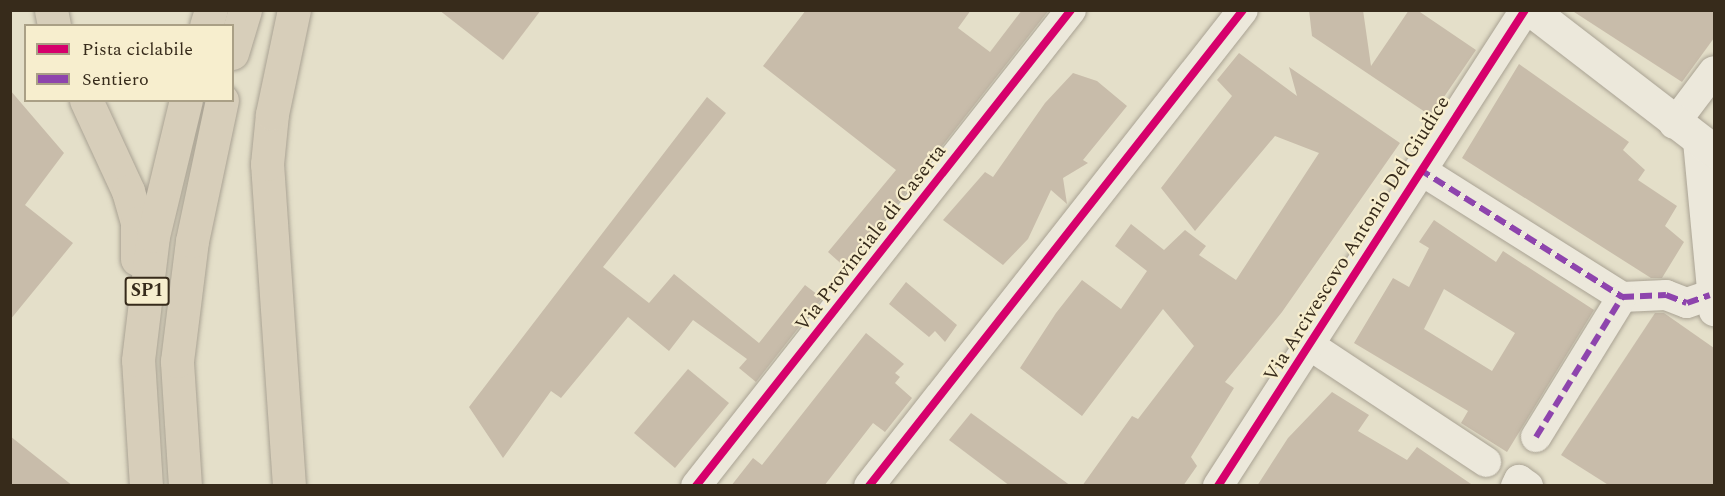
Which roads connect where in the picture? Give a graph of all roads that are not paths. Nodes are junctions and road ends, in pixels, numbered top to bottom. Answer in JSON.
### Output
{"nodes":[{"id":1,"x":245,"y":10,"type":"edge"},
{"id":2,"x":294,"y":10,"type":"edge"},
{"id":3,"x":1071,"y":10,"type":"edge"},
{"id":4,"x":1243,"y":10,"type":"edge"},
{"id":5,"x":1525,"y":10,"type":"edge"},
{"id":6,"x":1531,"y":10,"type":"edge"},
{"id":7,"x":234,"y":46,"type":"edge"},
{"id":8,"x":1714,"y":70,"type":"edge"},
{"id":9,"x":87,"y":102,"type":"edge"},
{"id":10,"x":186,"y":102,"type":"edge"},
{"id":11,"x":222,"y":102,"type":"edge"},
{"id":12,"x":1695,"y":138,"type":"edge"},
{"id":13,"x":1419,"y":169,"type":"junction"},
{"id":14,"x":1622,"y":297,"type":"junction"},
{"id":15,"x":1712,"y":303,"type":"edge"},
{"id":16,"x":144,"y":312,"type":"junction"},
{"id":17,"x":1311,"y":346,"type":"junction"},
{"id":18,"x":1536,"y":437,"type":"dead end"},
{"id":19,"x":1486,"y":462,"type":"dead end"},
{"id":20,"x":146,"y":486,"type":"edge"},
{"id":21,"x":185,"y":486,"type":"edge"},
{"id":22,"x":289,"y":486,"type":"edge"},
{"id":23,"x":696,"y":486,"type":"edge"},
{"id":24,"x":869,"y":486,"type":"edge"},
{"id":25,"x":1218,"y":486,"type":"edge"},
{"id":26,"x":1516,"y":486,"type":"edge"},
{"id":27,"x":1528,"y":486,"type":"edge"}],
"edges":[{"from":1,"to":7,"type":"highway"},
{"from":2,"to":22,"type":"highway"},
{"from":3,"to":23,"type":"street","name":"Via Provinciale di Caserta"},
{"from":4,"to":24,"type":"street"},
{"from":5,"to":13,"type":"street","name":"Via Arcivescovo Antonio Del Giudice"},
{"from":6,"to":12,"type":"main road"},
{"from":8,"to":12,"type":"street"},
{"from":9,"to":16,"type":"highway"},
{"from":10,"to":16,"type":"highway","number":"SP1"},
{"from":11,"to":21,"type":"highway","number":"SP1"},
{"from":12,"to":15,"type":"street"},
{"from":13,"to":14,"type":"street","name":"Via Arcivescovo Antonio Del Giudice"},
{"from":13,"to":17,"type":"street","name":"Via Arcivescovo Antonio Del Giudice"},
{"from":14,"to":15,"type":"street"},
{"from":14,"to":18,"type":"street"},
{"from":16,"to":20,"type":"highway","number":"SP1"},
{"from":17,"to":19,"type":"street"},
{"from":17,"to":25,"type":"street","name":"Via Arcivescovo Antonio Del Giudice"},
{"from":26,"to":27,"type":"street"}]}
